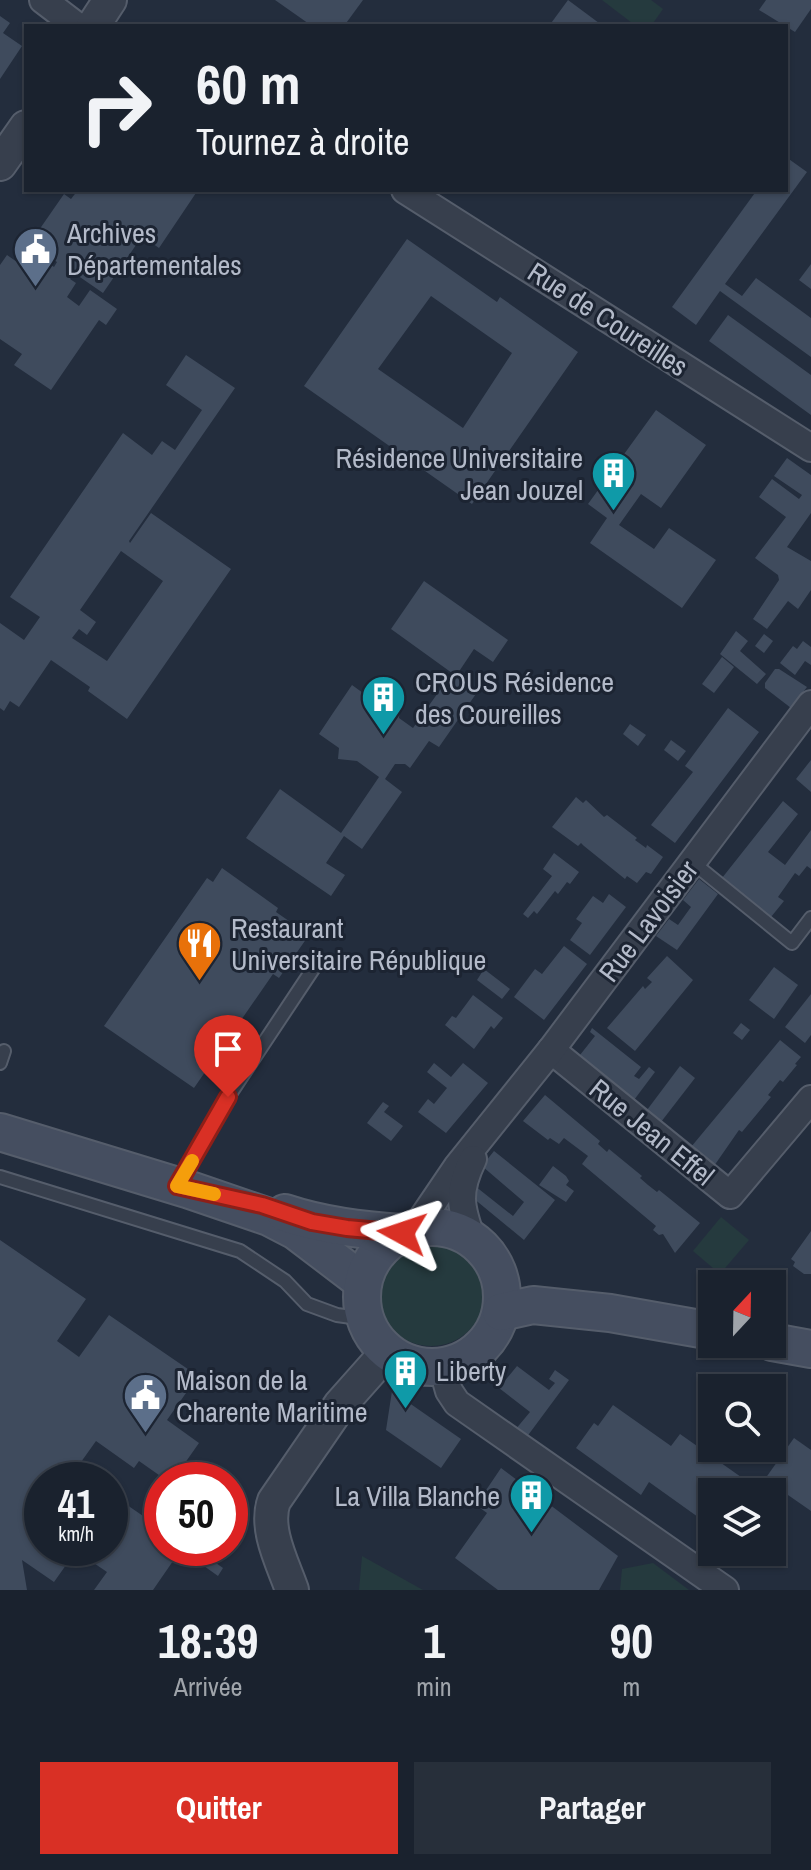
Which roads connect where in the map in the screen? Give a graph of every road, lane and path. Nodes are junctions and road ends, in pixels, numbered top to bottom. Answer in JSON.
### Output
{"nodes":[{"id":1,"x":43,"y":0,"type":"edge"},
{"id":2,"x":110,"y":0,"type":"edge"},
{"id":3,"x":74,"y":24,"type":"edge"},
{"id":4,"x":94,"y":24,"type":"edge"},
{"id":5,"x":24,"y":130,"type":"edge"},
{"id":6,"x":0,"y":164,"type":"edge"},
{"id":7,"x":408,"y":192,"type":"edge"},
{"id":8,"x":811,"y":448,"type":"edge"},
{"id":9,"x":811,"y":704,"type":"edge"},
{"id":10,"x":692,"y":862,"type":"junction"},
{"id":11,"x":811,"y":918,"type":"edge"},
{"id":12,"x":315,"y":966,"type":"dead end"},
{"id":13,"x":551,"y":1050,"type":"junction"},
{"id":14,"x":811,"y":1099,"type":"edge"},
{"id":15,"x":0,"y":1132,"type":"edge"},
{"id":16,"x":483,"y":1138,"type":"junction"},
{"id":17,"x":0,"y":1177,"type":"edge"},
{"id":18,"x":182,"y":1187,"type":"junction"},
{"id":19,"x":409,"y":1231,"type":"junction"},
{"id":20,"x":472,"y":1239,"type":"junction"},
{"id":21,"x":496,"y":1268,"type":"junction"},
{"id":22,"x":363,"y":1282,"type":"junction"},
{"id":23,"x":501,"y":1312,"type":"junction"},
{"id":24,"x":610,"y":1313,"type":"junction"},
{"id":25,"x":366,"y":1319,"type":"junction"},
{"id":26,"x":698,"y":1329,"type":"edge"},
{"id":27,"x":786,"y":1345,"type":"edge"},
{"id":28,"x":811,"y":1349,"type":"edge"},
{"id":29,"x":388,"y":1351,"type":"junction"},
{"id":30,"x":442,"y":1366,"type":"junction"},
{"id":31,"x":292,"y":1590,"type":"edge"},
{"id":32,"x":725,"y":1590,"type":"edge"}],
"edges":[{"from":1,"to":3,"type":"street"},
{"from":2,"to":4,"type":"street"},
{"from":5,"to":6,"type":"street"},
{"from":7,"to":8,"type":"street","name":"Rue de Coureilles"},
{"from":9,"to":10,"type":"street","name":"Rue Lavoisier"},
{"from":10,"to":11,"type":"lane"},
{"from":10,"to":13,"type":"street","name":"Rue Lavoisier"},
{"from":12,"to":18,"type":"lane"},
{"from":13,"to":14,"type":"street","name":"Rue Jean Effel"},
{"from":13,"to":16,"type":"street","name":"Rue Lavoisier"},
{"from":15,"to":18,"type":"main road"},
{"from":16,"to":19,"type":"street","name":"Rue Lavoisier"},
{"from":16,"to":20,"type":"street","name":"Rue Lavoisier"},
{"from":17,"to":25,"type":"lane"},
{"from":18,"to":19,"type":"main road"},
{"from":18,"to":22,"type":"main road"},
{"from":19,"to":20,"type":"main road"},
{"from":19,"to":22,"type":"main road"},
{"from":20,"to":21,"type":"main road"},
{"from":21,"to":23,"type":"main road"},
{"from":21,"to":24,"type":"main road"},
{"from":22,"to":25,"type":"main road"},
{"from":23,"to":24,"type":"main road"},
{"from":23,"to":30,"type":"main road"},
{"from":24,"to":26,"type":"main road"},
{"from":25,"to":29,"type":"main road"},
{"from":27,"to":28,"type":"main road"},
{"from":29,"to":30,"type":"main road"},
{"from":29,"to":31,"type":"street"},
{"from":30,"to":32,"type":"street"}]}
